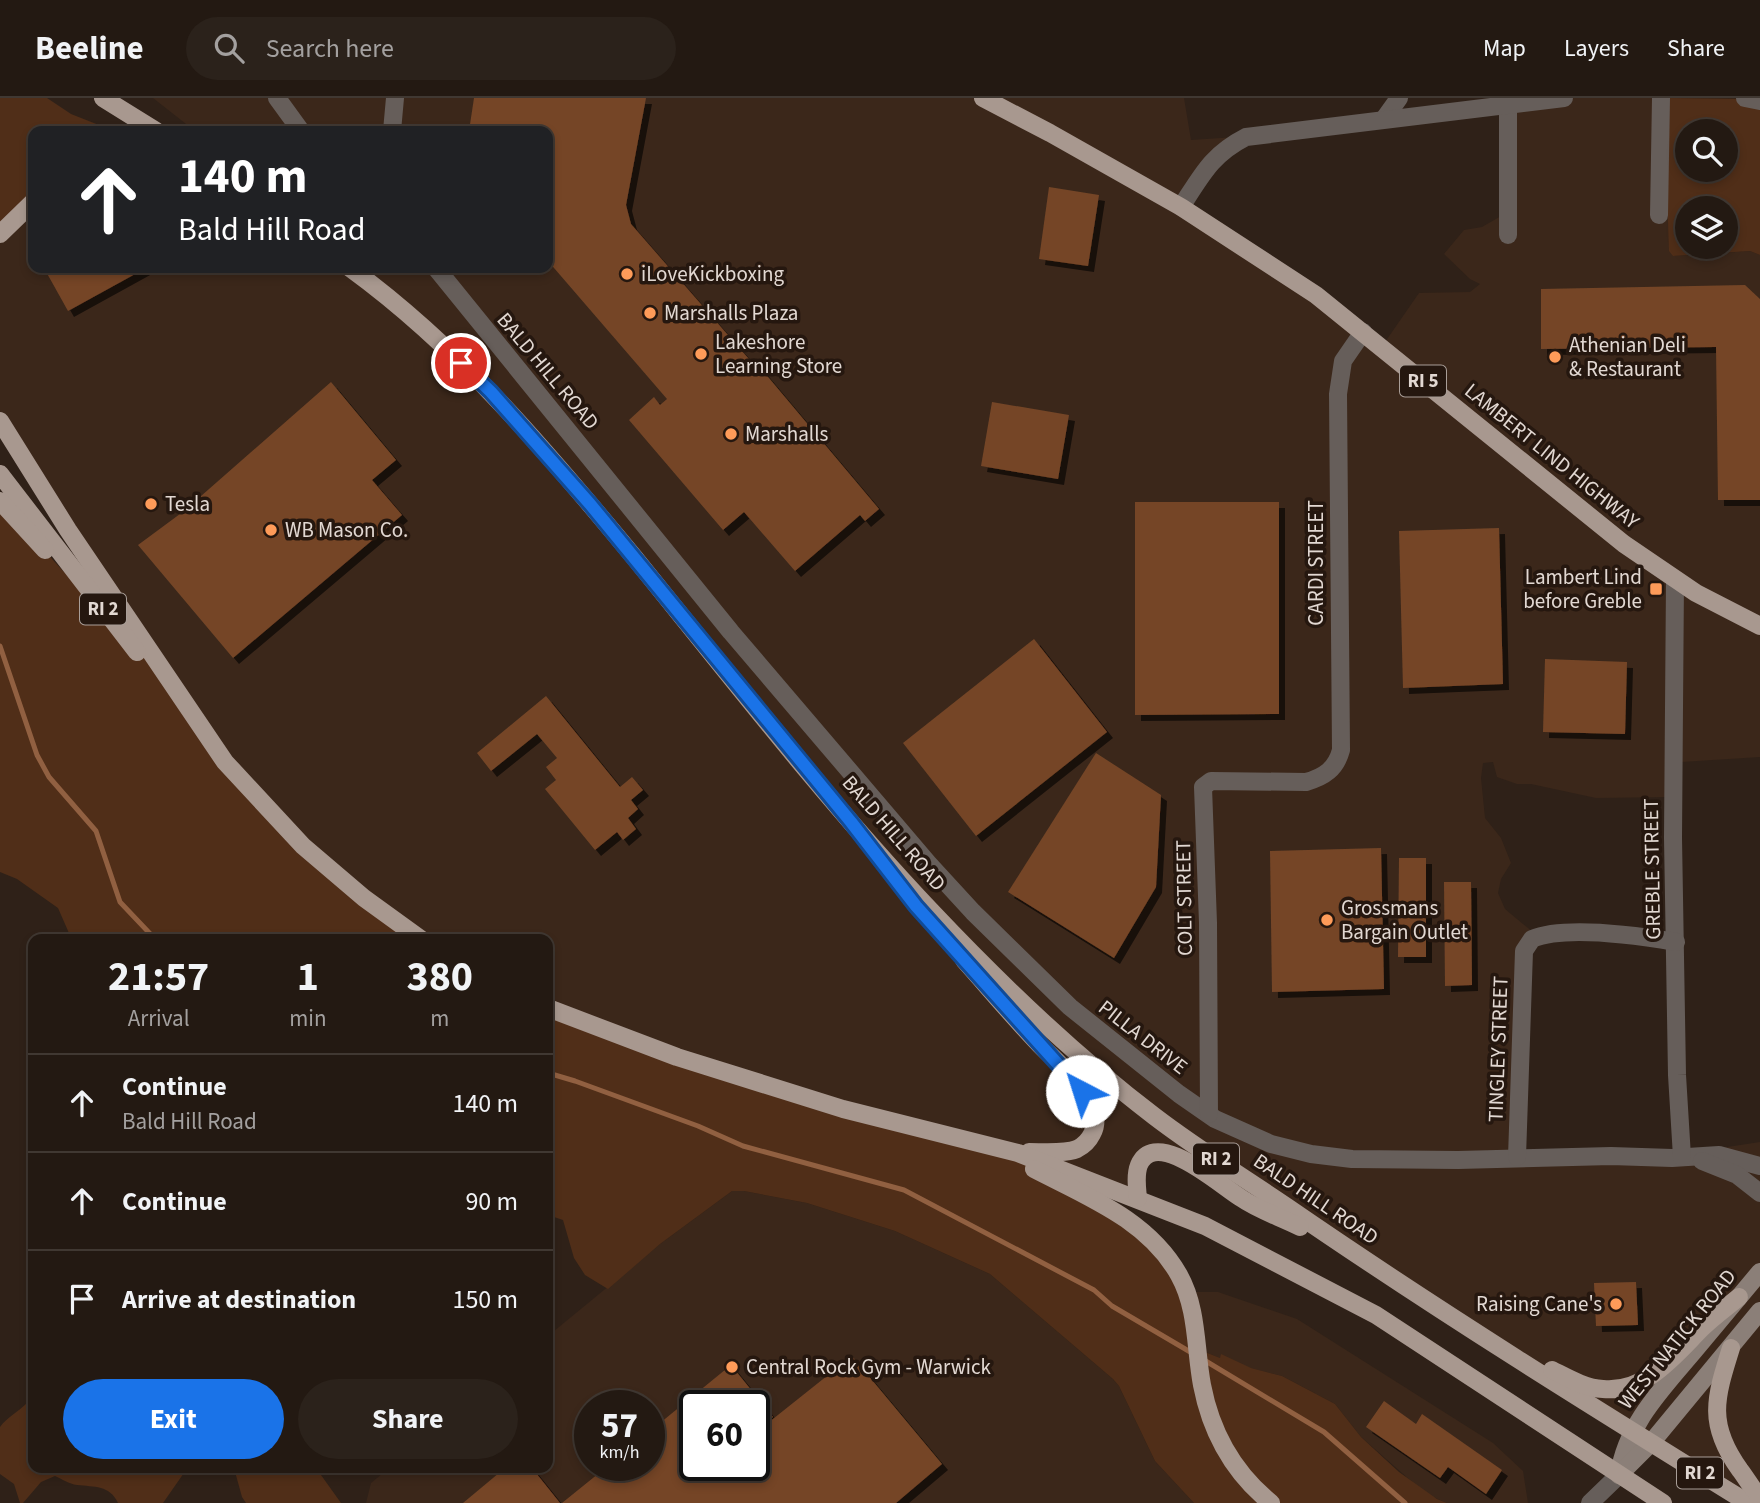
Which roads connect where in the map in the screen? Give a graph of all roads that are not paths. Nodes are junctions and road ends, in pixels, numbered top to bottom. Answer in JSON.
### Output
{"nodes":[{"id":1,"x":103,"y":98,"type":"edge"},
{"id":2,"x":277,"y":98,"type":"edge"},
{"id":3,"x":396,"y":98,"type":"edge"},
{"id":4,"x":982,"y":98,"type":"edge"},
{"id":5,"x":1399,"y":98,"type":"edge"},
{"id":6,"x":1564,"y":98,"type":"edge"},
{"id":7,"x":1661,"y":98,"type":"edge"},
{"id":8,"x":1745,"y":98,"type":"edge"},
{"id":9,"x":1760,"y":101,"type":"edge"},
{"id":10,"x":1508,"y":105,"type":"junction"},
{"id":11,"x":1384,"y":119,"type":"junction"},
{"id":12,"x":148,"y":126,"type":"edge"},
{"id":13,"x":298,"y":126,"type":"edge"},
{"id":14,"x":393,"y":126,"type":"edge"},
{"id":15,"x":1181,"y":206,"type":"junction"},
{"id":16,"x":28,"y":207,"type":"edge"},
{"id":17,"x":1659,"y":215,"type":"dead end"},
{"id":18,"x":0,"y":234,"type":"edge"},
{"id":19,"x":1508,"y":235,"type":"dead end"},
{"id":20,"x":355,"y":273,"type":"edge"},
{"id":21,"x":440,"y":273,"type":"edge"},
{"id":22,"x":1363,"y":332,"type":"junction"},
{"id":23,"x":0,"y":421,"type":"edge"},
{"id":24,"x":0,"y":474,"type":"edge"},
{"id":25,"x":0,"y":501,"type":"edge"},
{"id":26,"x":1675,"y":580,"type":"junction"},
{"id":27,"x":1760,"y":626,"type":"edge"},
{"id":28,"x":731,"y":632,"type":"joint"},
{"id":29,"x":122,"y":633,"type":"junction"},
{"id":30,"x":209,"y":741,"type":"junction"},
{"id":31,"x":1306,"y":782,"type":"joint"},
{"id":32,"x":851,"y":822,"type":"junction"},
{"id":33,"x":414,"y":934,"type":"edge"},
{"id":34,"x":1676,"y":942,"type":"junction"},
{"id":35,"x":553,"y":1010,"type":"edge"},
{"id":36,"x":1209,"y":1114,"type":"junction"},
{"id":37,"x":980,"y":1144,"type":"junction"},
{"id":38,"x":1018,"y":1153,"type":"junction"},
{"id":39,"x":1517,"y":1157,"type":"junction"},
{"id":40,"x":1682,"y":1157,"type":"junction"},
{"id":41,"x":1760,"y":1166,"type":"edge"},
{"id":42,"x":1760,"y":1193,"type":"edge"},
{"id":43,"x":1138,"y":1198,"type":"junction"},
{"id":44,"x":1350,"y":1251,"type":"junction"},
{"id":45,"x":1760,"y":1272,"type":"edge"},
{"id":46,"x":1739,"y":1297,"type":"junction"},
{"id":47,"x":1760,"y":1311,"type":"edge"},
{"id":48,"x":1475,"y":1332,"type":"junction"},
{"id":49,"x":1731,"y":1348,"type":"junction"},
{"id":50,"x":1632,"y":1432,"type":"junction"},
{"id":51,"x":1651,"y":1443,"type":"junction"},
{"id":52,"x":1619,"y":1475,"type":"junction"},
{"id":53,"x":1760,"y":1497,"type":"edge"},
{"id":54,"x":1271,"y":1503,"type":"edge"},
{"id":55,"x":1590,"y":1503,"type":"edge"},
{"id":56,"x":1663,"y":1503,"type":"edge"},
{"id":57,"x":1748,"y":1503,"type":"edge"}],
"edges":[{"from":1,"to":12,"type":"main road"},
{"from":2,"to":13,"type":"street"},
{"from":3,"to":14,"type":"street"},
{"from":4,"to":15,"type":"main road","name":"LAMBERT LIND HIGHWAY","number":"RI 5"},
{"from":5,"to":11,"type":"street"},
{"from":6,"to":10,"type":"street"},
{"from":7,"to":17,"type":"street"},
{"from":8,"to":9,"type":"street"},
{"from":10,"to":11,"type":"street"},
{"from":10,"to":19,"type":"street"},
{"from":11,"to":15,"type":"street"},
{"from":15,"to":22,"type":"main road","name":"LAMBERT LIND HIGHWAY","number":"RI 5"},
{"from":16,"to":18,"type":"main road"},
{"from":20,"to":32,"type":"main road","name":"BALD HILL ROAD","number":"RI 2"},
{"from":21,"to":28,"type":"street","name":"BALD HILL ROAD"},
{"from":22,"to":26,"type":"main road","name":"LAMBERT LIND HIGHWAY","number":"RI 5"},
{"from":22,"to":31,"type":"street","name":"CARDI STREET"},
{"from":23,"to":30,"type":"main road"},
{"from":24,"to":29,"type":"main road","number":"RI 2"},
{"from":25,"to":29,"type":"main road"},
{"from":26,"to":27,"type":"main road","name":"LAMBERT LIND HIGHWAY","number":"RI 5"},
{"from":26,"to":34,"type":"street","name":"GREBLE STREET"},
{"from":28,"to":36,"type":"street","name":"PILLA DRIVE"},
{"from":29,"to":30,"type":"main road","number":"RI 2"},
{"from":30,"to":33,"type":"main road","number":"RI 2"},
{"from":31,"to":36,"type":"street","name":"COLT STREET"},
{"from":32,"to":38,"type":"main road"},
{"from":32,"to":44,"type":"main road","name":"BALD HILL ROAD","number":"RI 2"},
{"from":34,"to":39,"type":"street","name":"TINGLEY STREET"},
{"from":34,"to":40,"type":"street","name":"GREBLE STREET"},
{"from":35,"to":37,"type":"main road","number":"RI 2"},
{"from":36,"to":39,"type":"street","name":"PILLA DRIVE"},
{"from":37,"to":38,"type":"main road","number":"RI 2"},
{"from":37,"to":54,"type":"main road"},
{"from":38,"to":43,"type":"main road","number":"RI 2"},
{"from":39,"to":40,"type":"street","name":"PILLA DRIVE"},
{"from":40,"to":41,"type":"street","name":"PILLA DRIVE"},
{"from":40,"to":42,"type":"street","name":"PILLA DRIVE"},
{"from":43,"to":44,"type":"main road"},
{"from":43,"to":52,"type":"main road","number":"RI 2"},
{"from":44,"to":48,"type":"main road","name":"BALD HILL ROAD","number":"RI 2"},
{"from":45,"to":46,"type":"main road","name":"WEST NATICK ROAD"},
{"from":46,"to":48,"type":"main road"},
{"from":46,"to":50,"type":"main road","name":"WEST NATICK ROAD"},
{"from":47,"to":49,"type":"main road"},
{"from":48,"to":50,"type":"main road","name":"BALD HILL ROAD","number":"RI 2"},
{"from":49,"to":51,"type":"main road"},
{"from":49,"to":53,"type":"main road"},
{"from":50,"to":51,"type":"main road","name":"BALD HILL ROAD","number":"RI 2"},
{"from":50,"to":52,"type":"main road","name":"WEST NATICK ROAD"},
{"from":51,"to":52,"type":"main road"},
{"from":51,"to":57,"type":"main road","name":"BALD HILL ROAD","number":"RI 2"},
{"from":52,"to":55,"type":"street"},
{"from":52,"to":56,"type":"main road","number":"RI 2"}]}
